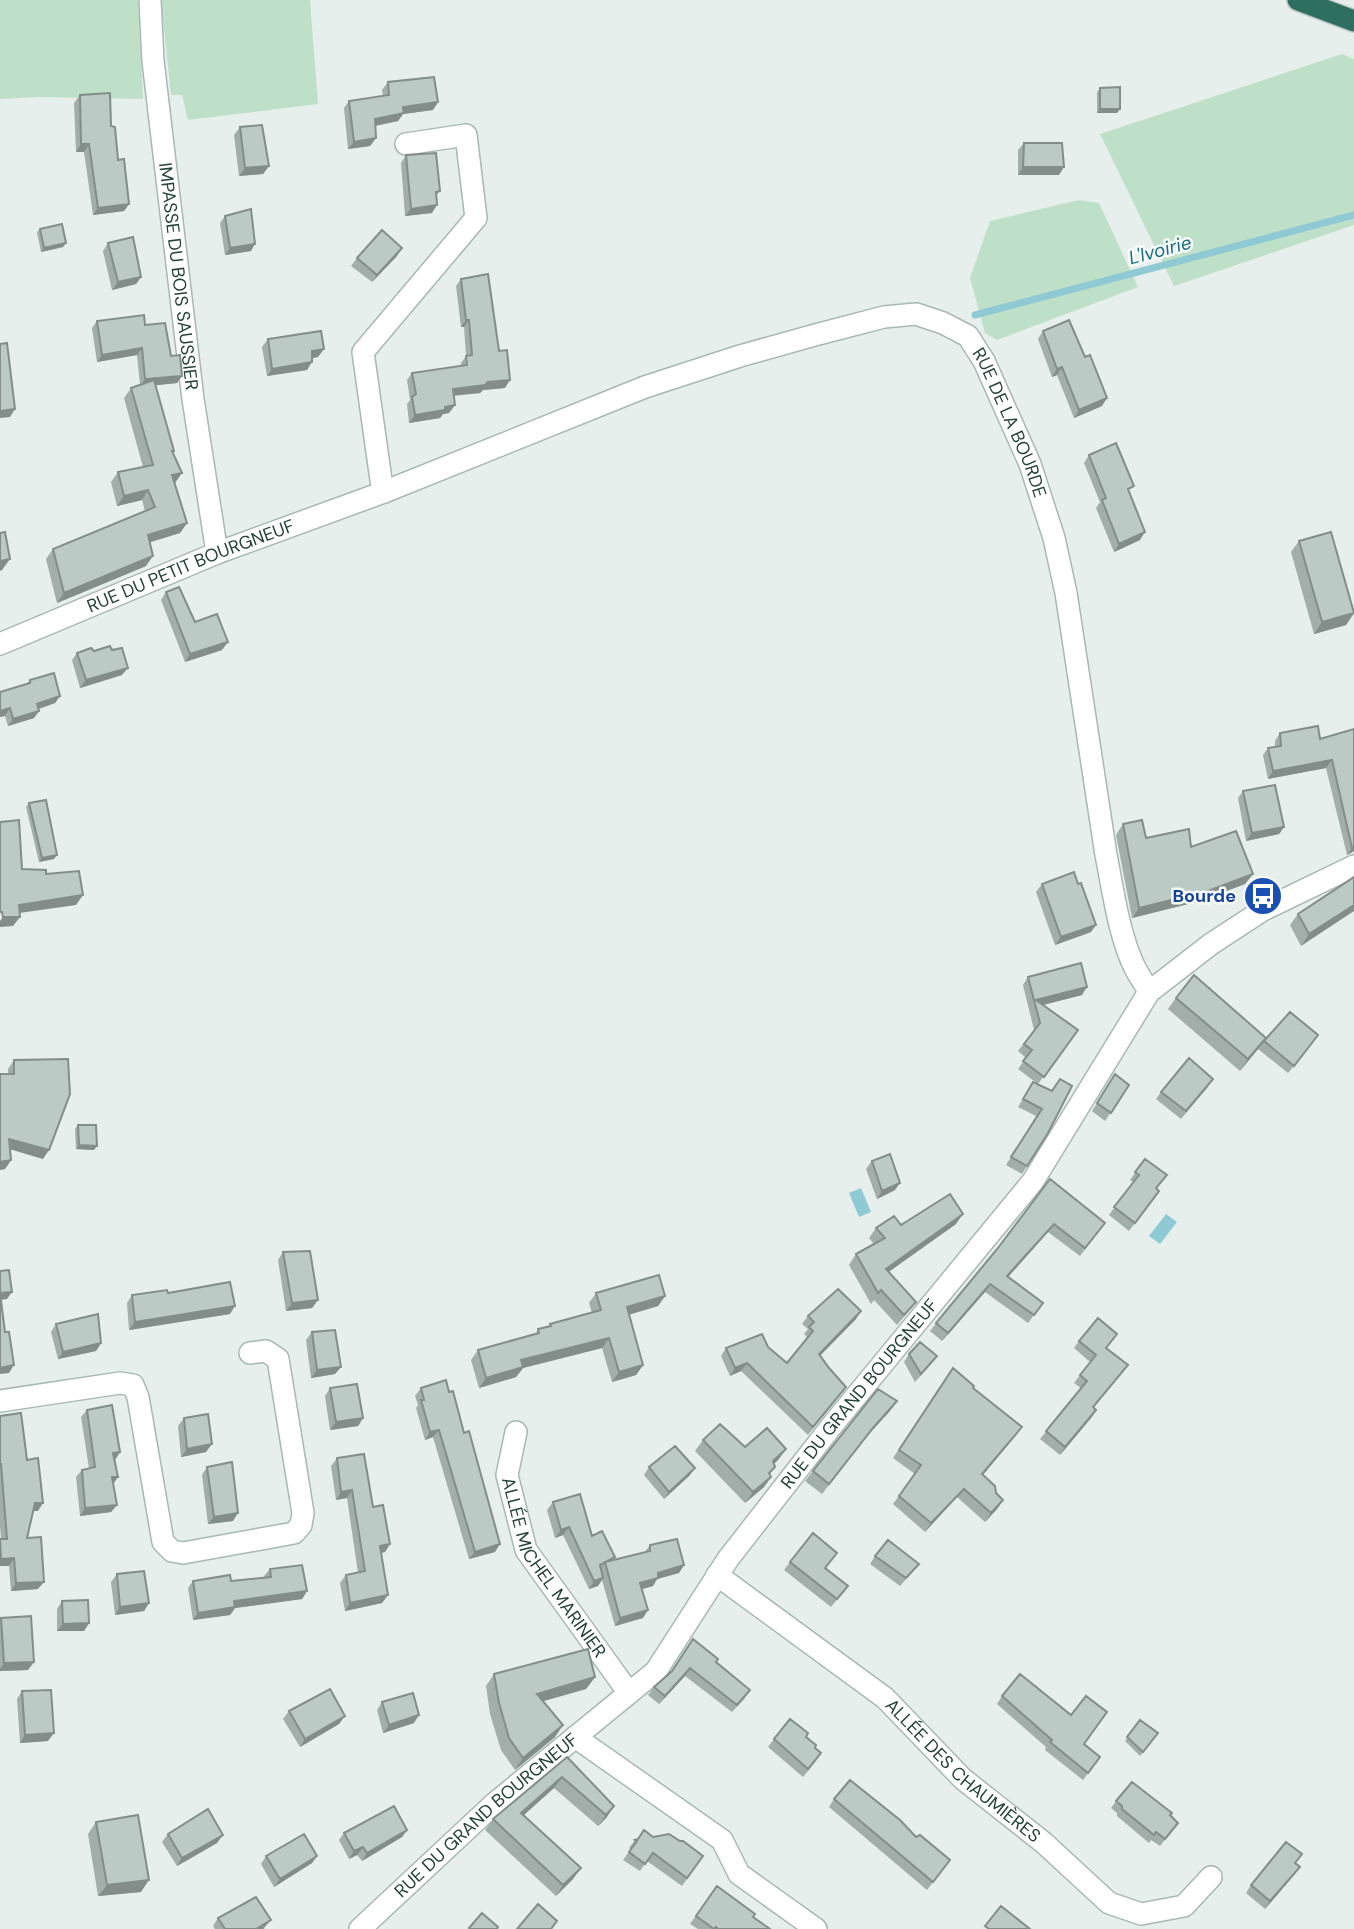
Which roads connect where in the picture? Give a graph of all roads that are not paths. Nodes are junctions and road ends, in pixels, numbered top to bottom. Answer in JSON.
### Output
{"nodes":[{"id":1,"x":150,"y":0,"type":"edge"},
{"id":2,"x":1298,"y":0,"type":"edge"},
{"id":3,"x":1354,"y":21,"type":"edge"},
{"id":4,"x":406,"y":144,"type":"dead end"},
{"id":5,"x":384,"y":492,"type":"junction"},
{"id":6,"x":217,"y":553,"type":"junction"},
{"id":7,"x":0,"y":644,"type":"edge"},
{"id":8,"x":1354,"y":866,"type":"edge"},
{"id":9,"x":1149,"y":992,"type":"junction"},
{"id":10,"x":250,"y":1353,"type":"dead end"},
{"id":11,"x":0,"y":1401,"type":"edge"},
{"id":12,"x":516,"y":1432,"type":"dead end"},
{"id":13,"x":717,"y":1575,"type":"junction"},
{"id":14,"x":629,"y":1693,"type":"junction"},
{"id":15,"x":575,"y":1737,"type":"junction"},
{"id":16,"x":1211,"y":1877,"type":"dead end"},
{"id":17,"x":359,"y":1929,"type":"edge"},
{"id":18,"x":816,"y":1929,"type":"edge"}],
"edges":[{"from":1,"to":6,"type":"street","name":"IMPASSE DU BOIS SAUSSIER"},
{"from":2,"to":3,"type":"highway"},
{"from":4,"to":5,"type":"street"},
{"from":5,"to":6,"type":"street","name":"RUE DU PETIT BOURGNEUF"},
{"from":5,"to":9,"type":"street","name":"RUE DE LA BOURDE"},
{"from":6,"to":7,"type":"street","name":"RUE DU PETIT BOURGNEUF"},
{"from":8,"to":9,"type":"street","name":"RUE DU GRAND BOURGNEUF"},
{"from":9,"to":13,"type":"street","name":"RUE DU GRAND BOURGNEUF"},
{"from":10,"to":11,"type":"street"},
{"from":12,"to":14,"type":"street","name":"ALLÉE MICHEL MARINIER"},
{"from":13,"to":14,"type":"street","name":"RUE DU GRAND BOURGNEUF"},
{"from":13,"to":16,"type":"street","name":"ALLÉE DES CHAUMIÈRES"},
{"from":14,"to":15,"type":"street","name":"RUE DU GRAND BOURGNEUF"},
{"from":15,"to":17,"type":"street","name":"RUE DU GRAND BOURGNEUF"},
{"from":15,"to":18,"type":"street"}]}
